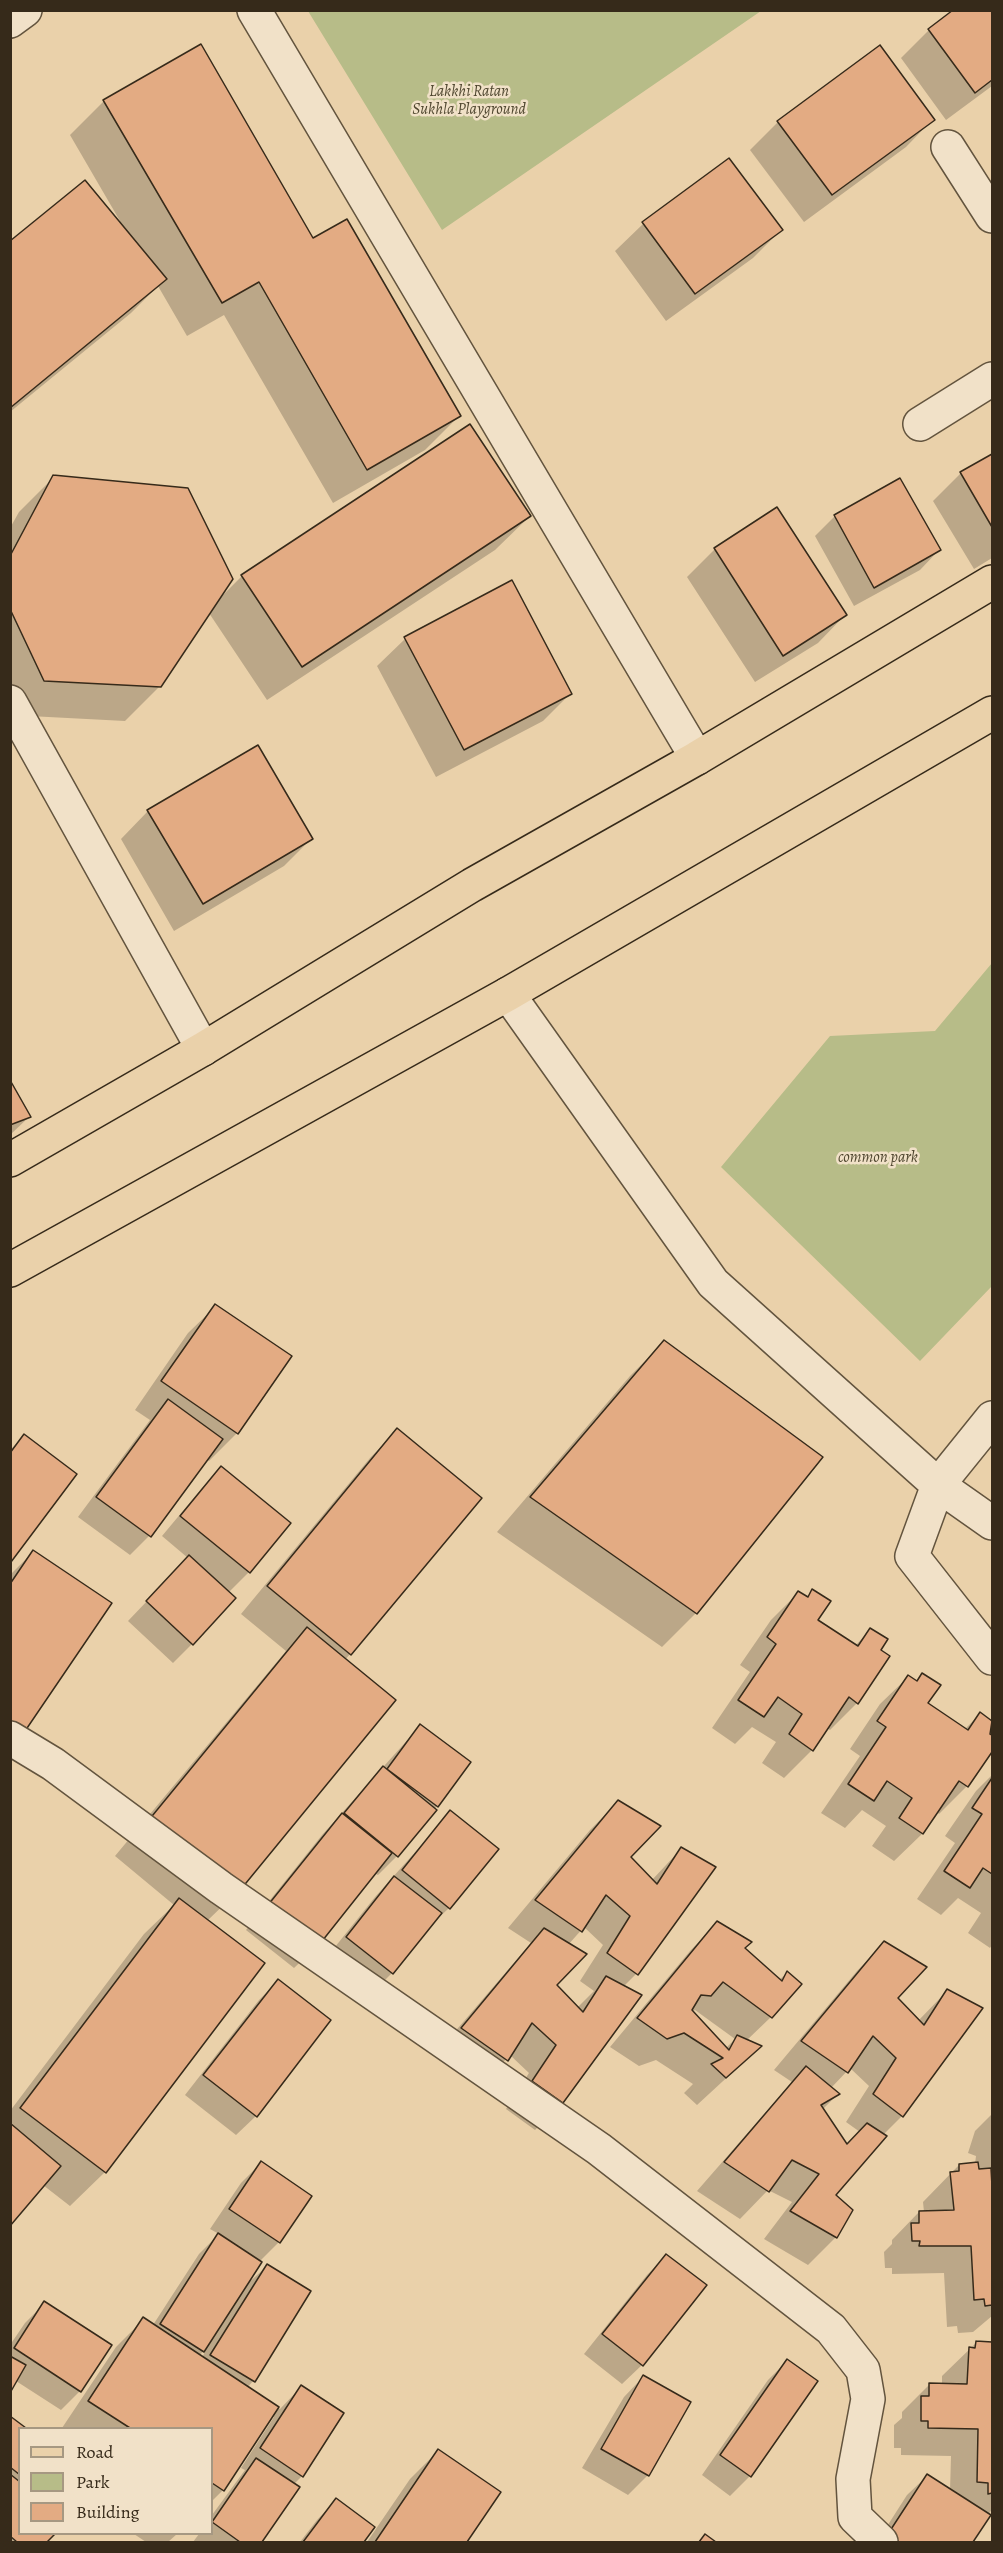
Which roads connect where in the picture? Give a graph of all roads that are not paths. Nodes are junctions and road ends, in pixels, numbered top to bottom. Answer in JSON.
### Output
{"nodes":[{"id":1,"x":25,"y":10,"type":"edge"},
{"id":2,"x":254,"y":10,"type":"edge"},
{"id":3,"x":10,"y":21,"type":"edge"},
{"id":4,"x":948,"y":147,"type":"dead end"},
{"id":5,"x":993,"y":216,"type":"edge"},
{"id":6,"x":993,"y":378,"type":"edge"},
{"id":7,"x":920,"y":424,"type":"dead end"},
{"id":8,"x":993,"y":582,"type":"edge"},
{"id":9,"x":10,"y":702,"type":"edge"},
{"id":10,"x":993,"y":713,"type":"edge"},
{"id":11,"x":697,"y":758,"type":"junction"},
{"id":12,"x":508,"y":994,"type":"junction"},
{"id":13,"x":203,"y":1049,"type":"junction"},
{"id":14,"x":10,"y":1160,"type":"edge"},
{"id":15,"x":10,"y":1270,"type":"edge"},
{"id":16,"x":993,"y":1418,"type":"edge"},
{"id":17,"x":938,"y":1485,"type":"junction"},
{"id":18,"x":993,"y":1523,"type":"edge"},
{"id":19,"x":993,"y":1658,"type":"edge"},
{"id":20,"x":10,"y":1738,"type":"edge"},
{"id":21,"x":881,"y":2542,"type":"edge"}],
"edges":[{"from":1,"to":3,"type":"street"},
{"from":2,"to":11,"type":"street"},
{"from":4,"to":5,"type":"street"},
{"from":6,"to":7,"type":"street"},
{"from":8,"to":11,"type":"main road"},
{"from":9,"to":13,"type":"street"},
{"from":10,"to":12,"type":"main road"},
{"from":11,"to":13,"type":"main road"},
{"from":12,"to":15,"type":"main road"},
{"from":12,"to":17,"type":"street"},
{"from":13,"to":14,"type":"main road"},
{"from":16,"to":17,"type":"street"},
{"from":17,"to":18,"type":"street"},
{"from":17,"to":19,"type":"street"},
{"from":20,"to":21,"type":"street"}]}
